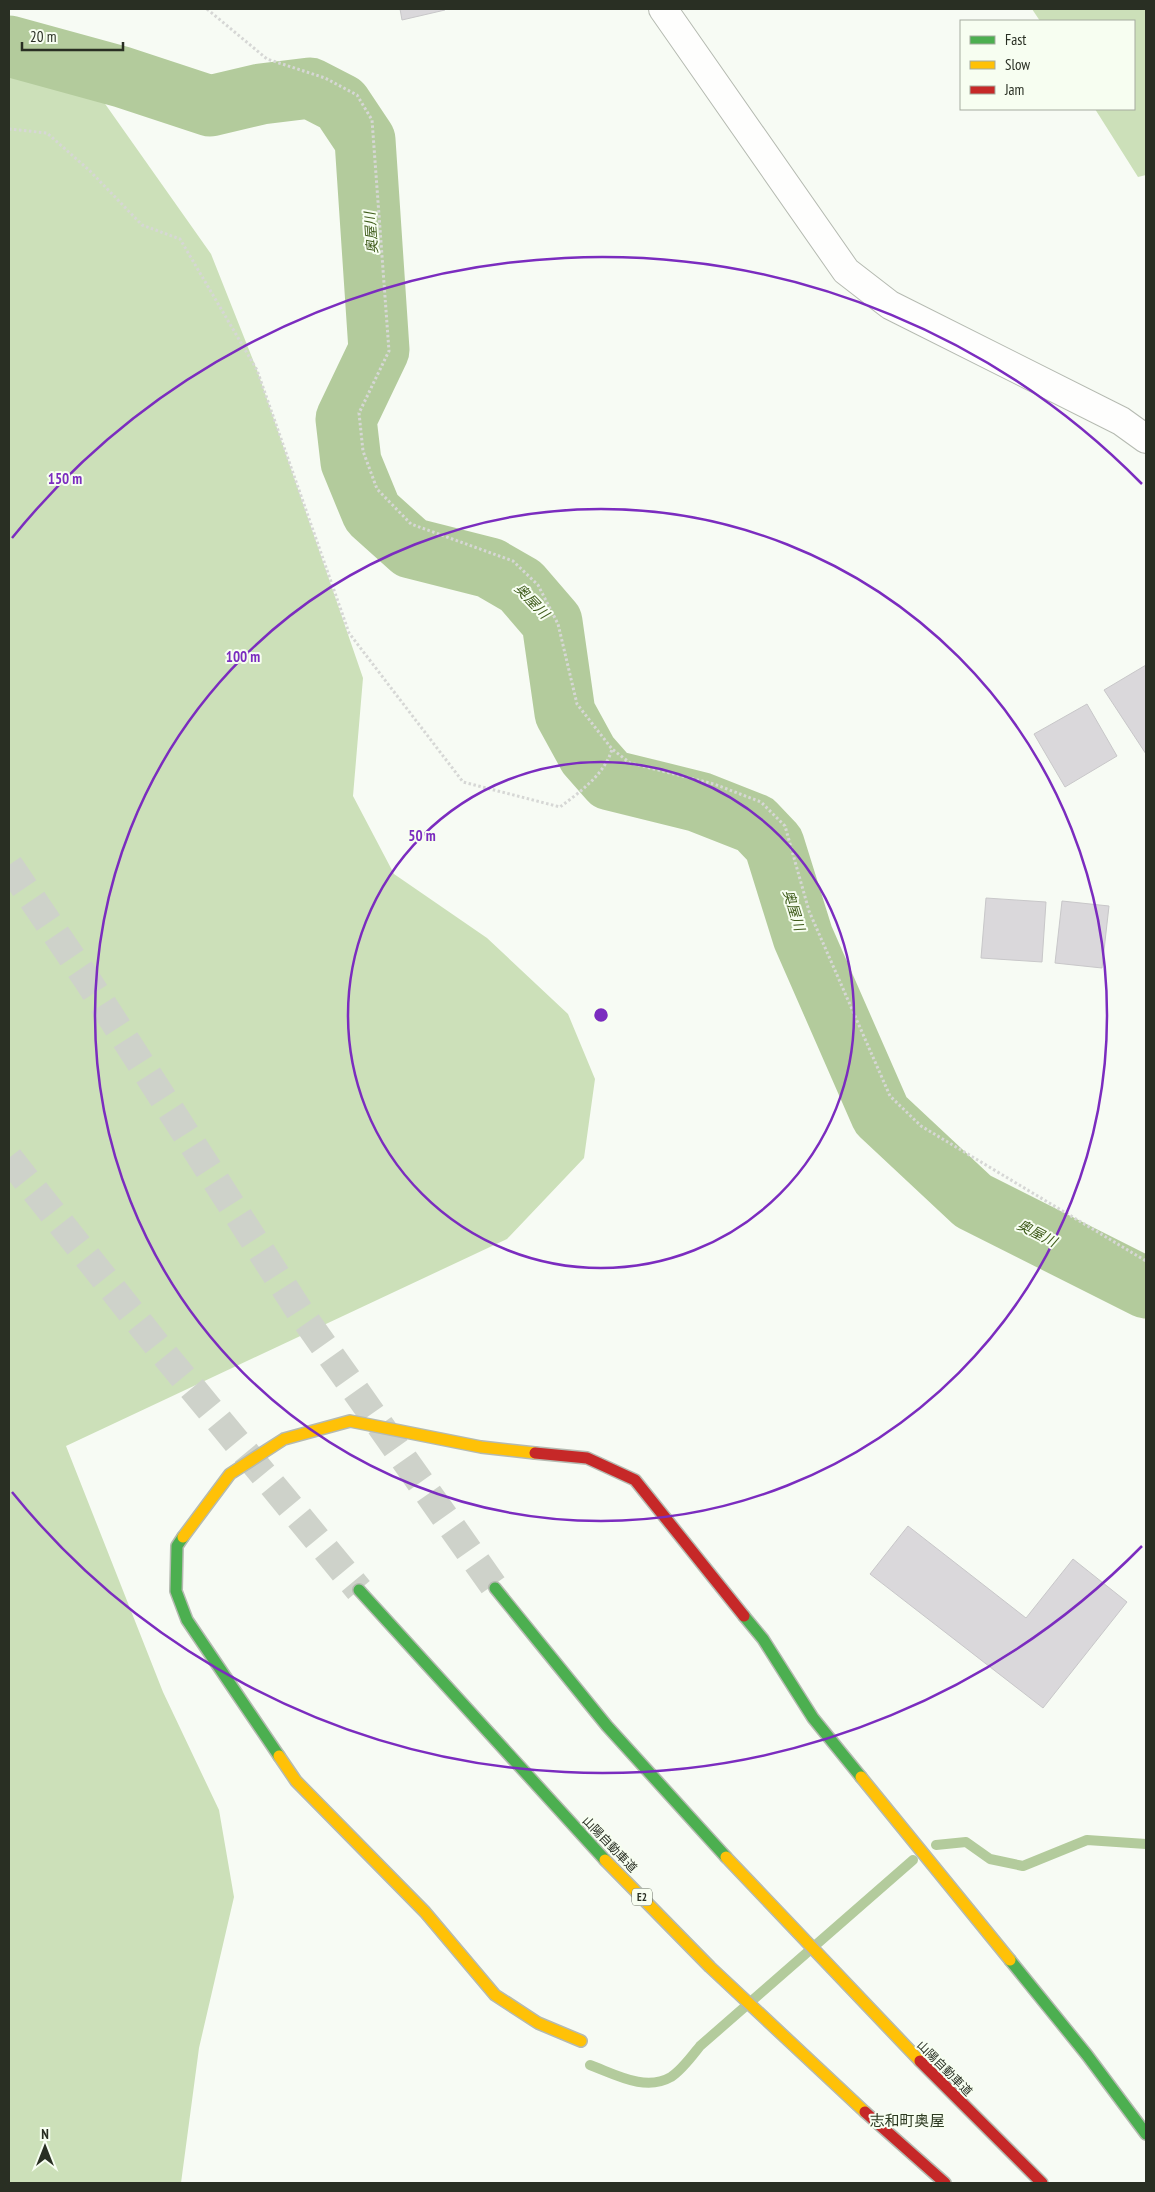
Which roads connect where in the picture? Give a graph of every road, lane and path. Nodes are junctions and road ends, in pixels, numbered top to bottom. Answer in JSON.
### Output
{"nodes":[{"id":1,"x":206,"y":9,"type":"edge"},
{"id":2,"x":663,"y":9,"type":"edge"},
{"id":3,"x":9,"y":128,"type":"edge"},
{"id":4,"x":1146,"y":439,"type":"edge"},
{"id":5,"x":612,"y":749,"type":"junction"},
{"id":6,"x":1146,"y":1261,"type":"edge"},
{"id":7,"x":495,"y":1588,"type":"tunnel mouth"},
{"id":8,"x":359,"y":1590,"type":"tunnel mouth"},
{"id":9,"x":581,"y":2041,"type":"dead end"},
{"id":10,"x":1146,"y":2134,"type":"edge"},
{"id":11,"x":946,"y":2183,"type":"edge"},
{"id":12,"x":1042,"y":2183,"type":"edge"}],
"edges":[{"from":1,"to":5,"type":"path"},
{"from":2,"to":4,"type":"street"},
{"from":3,"to":5,"type":"path"},
{"from":5,"to":6,"type":"path"},
{"from":7,"to":12,"type":"main road","name":"山陽自動車道"},
{"from":8,"to":11,"type":"main road","name":"山陽自動車道","number":"E2"},
{"from":9,"to":10,"type":"main road"}]}
